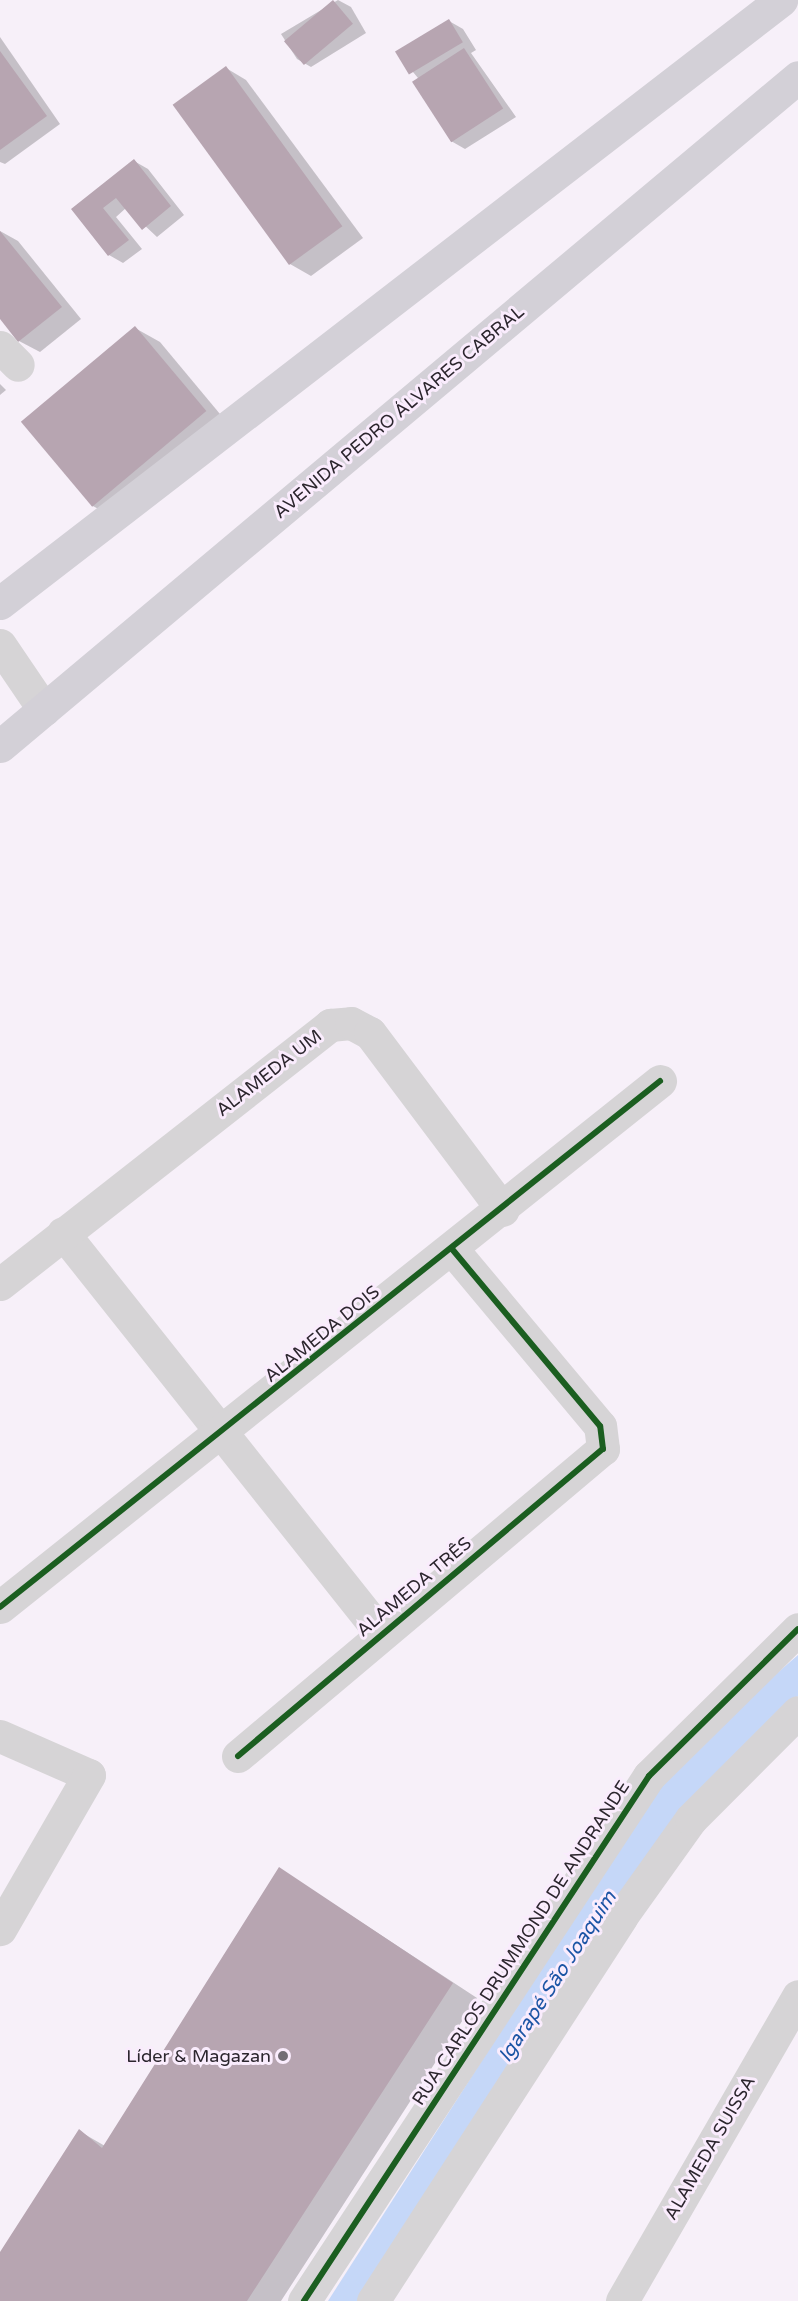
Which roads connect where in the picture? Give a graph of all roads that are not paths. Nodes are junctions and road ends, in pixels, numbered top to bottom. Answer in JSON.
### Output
{"nodes":[{"id":1,"x":781,"y":0,"type":"edge"},
{"id":2,"x":798,"y":76,"type":"edge"},
{"id":3,"x":0,"y":603,"type":"edge"},
{"id":4,"x":0,"y":645,"type":"edge"},
{"id":5,"x":44,"y":710,"type":"junction"},
{"id":6,"x":0,"y":747,"type":"edge"},
{"id":7,"x":660,"y":1081,"type":"dead end"},
{"id":8,"x":503,"y":1210,"type":"junction"},
{"id":9,"x":63,"y":1233,"type":"junction"},
{"id":10,"x":452,"y":1249,"type":"junction"},
{"id":11,"x":0,"y":1284,"type":"edge"},
{"id":12,"x":222,"y":1433,"type":"junction"},
{"id":13,"x":0,"y":1607,"type":"edge"},
{"id":14,"x":798,"y":1629,"type":"edge"},
{"id":15,"x":381,"y":1633,"type":"junction"},
{"id":16,"x":798,"y":1712,"type":"edge"},
{"id":17,"x":0,"y":1736,"type":"edge"},
{"id":18,"x":238,"y":1755,"type":"dead end"},
{"id":19,"x":0,"y":1929,"type":"edge"},
{"id":20,"x":798,"y":1996,"type":"edge"},
{"id":21,"x":304,"y":2301,"type":"edge"},
{"id":22,"x":374,"y":2301,"type":"edge"},
{"id":23,"x":622,"y":2301,"type":"edge"}],
"edges":[{"from":1,"to":3,"type":"main road"},
{"from":2,"to":5,"type":"main road","name":"AVENIDA PEDRO ÁLVARES CABRAL"},
{"from":4,"to":5,"type":"street"},
{"from":5,"to":6,"type":"main road","name":"AVENIDA PEDRO ÁLVARES CABRAL"},
{"from":7,"to":8,"type":"street","name":"ALAMEDA DOIS"},
{"from":8,"to":9,"type":"street","name":"ALAMEDA UM"},
{"from":8,"to":10,"type":"street","name":"ALAMEDA DOIS"},
{"from":9,"to":11,"type":"street","name":"ALAMEDA UM"},
{"from":9,"to":12,"type":"street"},
{"from":10,"to":12,"type":"street","name":"ALAMEDA DOIS"},
{"from":10,"to":15,"type":"street","name":"ALAMEDA TRÊS"},
{"from":12,"to":13,"type":"street","name":"ALAMEDA DOIS"},
{"from":12,"to":15,"type":"street"},
{"from":14,"to":21,"type":"street","name":"RUA CARLOS DRUMMOND DE ANDRANDE"},
{"from":15,"to":18,"type":"street","name":"ALAMEDA TRÊS"},
{"from":16,"to":22,"type":"street"},
{"from":17,"to":19,"type":"street"},
{"from":20,"to":23,"type":"street","name":"ALAMEDA SUISSA"}]}
